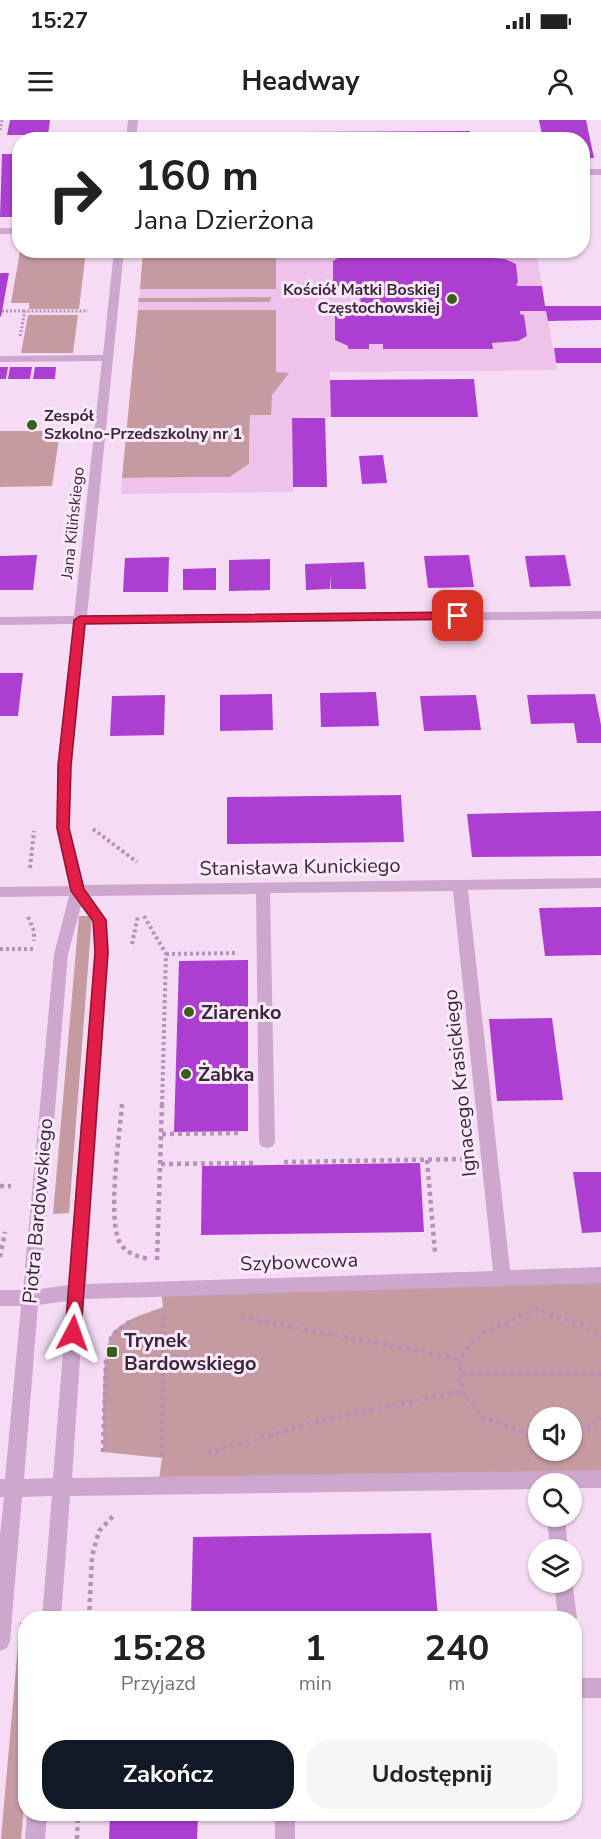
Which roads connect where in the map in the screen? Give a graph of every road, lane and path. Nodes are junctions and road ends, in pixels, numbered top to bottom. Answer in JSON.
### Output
{"nodes":[{"id":1,"x":2,"y":120,"type":"edge"},
{"id":2,"x":0,"y":130,"type":"edge"},
{"id":3,"x":118,"y":258,"type":"edge"},
{"id":4,"x":2,"y":311,"type":"dead end"},
{"id":5,"x":25,"y":311,"type":"junction"},
{"id":6,"x":88,"y":311,"type":"dead end"},
{"id":7,"x":19,"y":342,"type":"dead end"},
{"id":8,"x":107,"y":358,"type":"junction"},
{"id":9,"x":0,"y":359,"type":"edge"},
{"id":10,"x":601,"y":615,"type":"edge"},
{"id":11,"x":80,"y":620,"type":"junction"},
{"id":12,"x":0,"y":621,"type":"edge"},
{"id":13,"x":34,"y":821,"type":"dead end"},
{"id":14,"x":88,"y":825,"type":"dead end"},
{"id":15,"x":144,"y":868,"type":"dead end"},
{"id":16,"x":601,"y":883,"type":"edge"},
{"id":17,"x":460,"y":885,"type":"junction"},
{"id":18,"x":263,"y":887,"type":"junction"},
{"id":19,"x":78,"y":891,"type":"junction"},
{"id":20,"x":0,"y":892,"type":"edge"},
{"id":21,"x":18,"y":892,"type":"junction"},
{"id":22,"x":132,"y":948,"type":"dead end"},
{"id":23,"x":0,"y":949,"type":"edge"},
{"id":24,"x":34,"y":949,"type":"junction"},
{"id":25,"x":244,"y":953,"type":"dead end"},
{"id":26,"x":166,"y":954,"type":"junction"},
{"id":27,"x":33,"y":958,"type":"dead end"},
{"id":28,"x":122,"y":1103,"type":"dead end"},
{"id":29,"x":267,"y":1141,"type":"dead end"},
{"id":30,"x":473,"y":1159,"type":"dead end"},
{"id":31,"x":427,"y":1160,"type":"junction"},
{"id":32,"x":282,"y":1162,"type":"dead end"},
{"id":33,"x":259,"y":1163,"type":"dead end"},
{"id":34,"x":161,"y":1164,"type":"junction"},
{"id":35,"x":13,"y":1174,"type":"dead end"},
{"id":36,"x":0,"y":1186,"type":"edge"},
{"id":37,"x":12,"y":1186,"type":"junction"},
{"id":38,"x":10,"y":1195,"type":"dead end"},
{"id":39,"x":7,"y":1224,"type":"dead end"},
{"id":40,"x":435,"y":1256,"type":"dead end"},
{"id":41,"x":0,"y":1257,"type":"edge"},
{"id":42,"x":601,"y":1275,"type":"edge"},
{"id":43,"x":502,"y":1277,"type":"junction"},
{"id":44,"x":76,"y":1292,"type":"junction"},
{"id":45,"x":0,"y":1298,"type":"edge"},
{"id":46,"x":30,"y":1298,"type":"junction"},
{"id":47,"x":163,"y":1307,"type":"dead end"},
{"id":48,"x":233,"y":1316,"type":"dead end"},
{"id":49,"x":137,"y":1318,"type":"dead end"},
{"id":50,"x":601,"y":1338,"type":"edge"},
{"id":51,"x":459,"y":1359,"type":"junction"},
{"id":52,"x":462,"y":1374,"type":"junction"},
{"id":53,"x":601,"y":1374,"type":"edge"},
{"id":54,"x":462,"y":1391,"type":"junction"},
{"id":55,"x":601,"y":1419,"type":"edge"},
{"id":56,"x":582,"y":1430,"type":"edge"},
{"id":57,"x":528,"y":1433,"type":"edge"},
{"id":58,"x":103,"y":1452,"type":"dead end"},
{"id":59,"x":199,"y":1456,"type":"dead end"},
{"id":60,"x":171,"y":1457,"type":"dead end"},
{"id":61,"x":601,"y":1479,"type":"edge"},
{"id":62,"x":582,"y":1480,"type":"edge"},
{"id":63,"x":528,"y":1481,"type":"edge"},
{"id":64,"x":62,"y":1487,"type":"junction"},
{"id":65,"x":7,"y":1488,"type":"edge"},
{"id":66,"x":122,"y":1513,"type":"dead end"},
{"id":67,"x":564,"y":1593,"type":"edge"},
{"id":68,"x":53,"y":1611,"type":"edge"},
{"id":69,"x":89,"y":1611,"type":"edge"},
{"id":70,"x":566,"y":1611,"type":"edge"},
{"id":71,"x":0,"y":1641,"type":"edge"},
{"id":72,"x":582,"y":1688,"type":"edge"},
{"id":73,"x":601,"y":1688,"type":"edge"},
{"id":74,"x":36,"y":1821,"type":"edge"},
{"id":75,"x":78,"y":1821,"type":"edge"},
{"id":76,"x":285,"y":1821,"type":"edge"},
{"id":77,"x":35,"y":1839,"type":"edge"},
{"id":78,"x":77,"y":1839,"type":"edge"},
{"id":79,"x":285,"y":1839,"type":"edge"}],
"edges":[{"from":1,"to":2,"type":"path"},
{"from":3,"to":8,"type":"street","name":"Jana Kilińskiego"},
{"from":4,"to":5,"type":"path"},
{"from":5,"to":6,"type":"path"},
{"from":5,"to":7,"type":"path"},
{"from":8,"to":9,"type":"street"},
{"from":8,"to":11,"type":"street","name":"Jana Kilińskiego"},
{"from":10,"to":11,"type":"street"},
{"from":11,"to":12,"type":"street"},
{"from":11,"to":19,"type":"street","name":"Piotra Bardowskiego"},
{"from":13,"to":21,"type":"path"},
{"from":14,"to":15,"type":"path"},
{"from":16,"to":17,"type":"street","name":"Stanisława Kunickiego"},
{"from":17,"to":18,"type":"street","name":"Stanisława Kunickiego"},
{"from":17,"to":43,"type":"street","name":"Ignacego Krasickiego"},
{"from":18,"to":19,"type":"street","name":"Stanisława Kunickiego"},
{"from":18,"to":29,"type":"street"},
{"from":19,"to":21,"type":"street","name":"Stanisława Kunickiego"},
{"from":19,"to":44,"type":"street","name":"Piotra Bardowskiego"},
{"from":19,"to":46,"type":"street","name":"Piotra Bardowskiego"},
{"from":20,"to":21,"type":"street","name":"Stanisława Kunickiego"},
{"from":21,"to":24,"type":"path"},
{"from":22,"to":26,"type":"path"},
{"from":23,"to":24,"type":"path"},
{"from":24,"to":27,"type":"path"},
{"from":25,"to":26,"type":"path"},
{"from":26,"to":34,"type":"path"},
{"from":28,"to":34,"type":"path"},
{"from":30,"to":31,"type":"path"},
{"from":31,"to":32,"type":"path"},
{"from":31,"to":40,"type":"path"},
{"from":33,"to":34,"type":"path"},
{"from":35,"to":37,"type":"path"},
{"from":36,"to":37,"type":"path"},
{"from":37,"to":38,"type":"path"},
{"from":39,"to":41,"type":"path"},
{"from":42,"to":43,"type":"street","name":"Szybowcowa"},
{"from":43,"to":44,"type":"street","name":"Szybowcowa"},
{"from":44,"to":46,"type":"street","name":"Szybowcowa"},
{"from":44,"to":64,"type":"street","name":"Piotra Bardowskiego"},
{"from":45,"to":46,"type":"street","name":"Szybowcowa"},
{"from":46,"to":65,"type":"street","name":"Piotra Bardowskiego"},
{"from":47,"to":60,"type":"path"},
{"from":48,"to":51,"type":"path"},
{"from":49,"to":58,"type":"path"},
{"from":50,"to":51,"type":"path"},
{"from":51,"to":52,"type":"path"},
{"from":52,"to":53,"type":"path"},
{"from":52,"to":54,"type":"path"},
{"from":54,"to":57,"type":"path"},
{"from":54,"to":59,"type":"path"},
{"from":55,"to":56,"type":"path"},
{"from":61,"to":62,"type":"street"},
{"from":63,"to":64,"type":"street"},
{"from":64,"to":65,"type":"street"},
{"from":64,"to":68,"type":"street","name":"Piotra Bardowskiego"},
{"from":65,"to":71,"type":"street","name":"Piotra Bardowskiego"},
{"from":66,"to":69,"type":"path"},
{"from":67,"to":70,"type":"street"},
{"from":72,"to":73,"type":"street"},
{"from":74,"to":77,"type":"street"},
{"from":75,"to":78,"type":"path"},
{"from":76,"to":79,"type":"street"}]}
